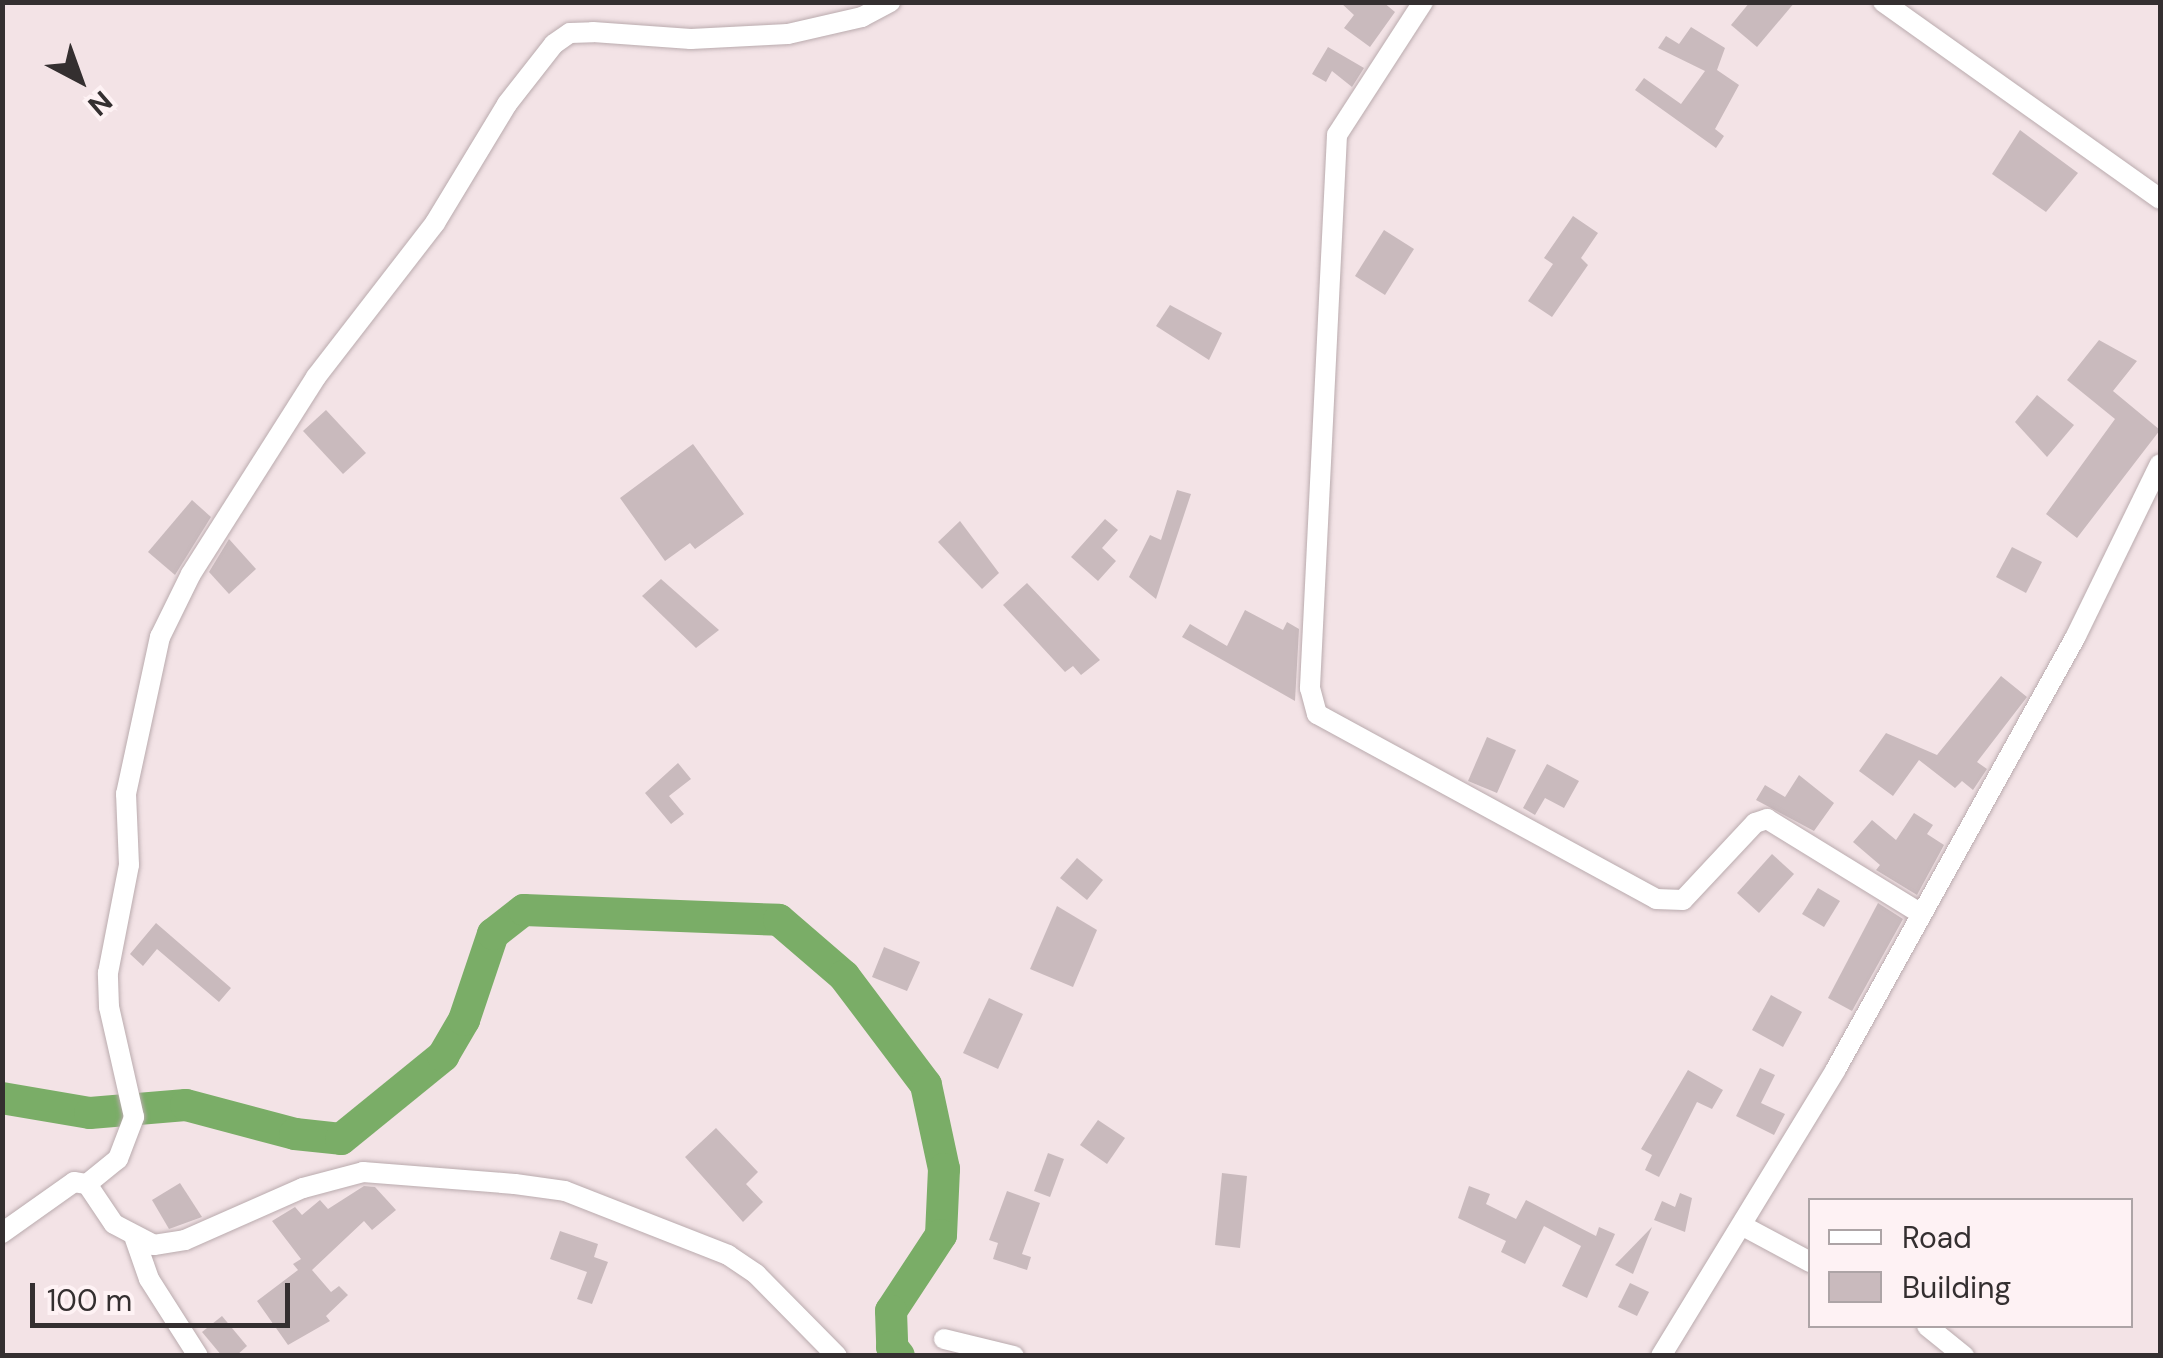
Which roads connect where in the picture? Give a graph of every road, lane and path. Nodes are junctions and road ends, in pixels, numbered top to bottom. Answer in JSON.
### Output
{"nodes":[{"id":1,"x":890,"y":2,"type":"edge"},
{"id":2,"x":1423,"y":2,"type":"edge"},
{"id":3,"x":1883,"y":2,"type":"edge"},
{"id":4,"x":2160,"y":199,"type":"edge"},
{"id":5,"x":2160,"y":464,"type":"edge"},
{"id":6,"x":1920,"y":913,"type":"junction"},
{"id":7,"x":87,"y":1184,"type":"junction"},
{"id":8,"x":1743,"y":1226,"type":"junction"},
{"id":9,"x":2,"y":1233,"type":"edge"},
{"id":10,"x":135,"y":1239,"type":"junction"},
{"id":11,"x":1808,"y":1261,"type":"edge"},
{"id":12,"x":1929,"y":1328,"type":"edge"},
{"id":13,"x":944,"y":1339,"type":"dead end"},
{"id":14,"x":198,"y":1356,"type":"edge"},
{"id":15,"x":837,"y":1356,"type":"edge"},
{"id":16,"x":1014,"y":1356,"type":"edge"},
{"id":17,"x":1662,"y":1356,"type":"edge"},
{"id":18,"x":1964,"y":1356,"type":"edge"}],
"edges":[{"from":1,"to":7,"type":"street"},
{"from":2,"to":6,"type":"street"},
{"from":3,"to":4,"type":"street"},
{"from":5,"to":6,"type":"street"},
{"from":6,"to":8,"type":"street"},
{"from":7,"to":9,"type":"street"},
{"from":7,"to":10,"type":"street"},
{"from":8,"to":11,"type":"street"},
{"from":8,"to":17,"type":"street"},
{"from":10,"to":14,"type":"street"},
{"from":10,"to":15,"type":"street"},
{"from":12,"to":18,"type":"street"},
{"from":13,"to":16,"type":"street"}]}
